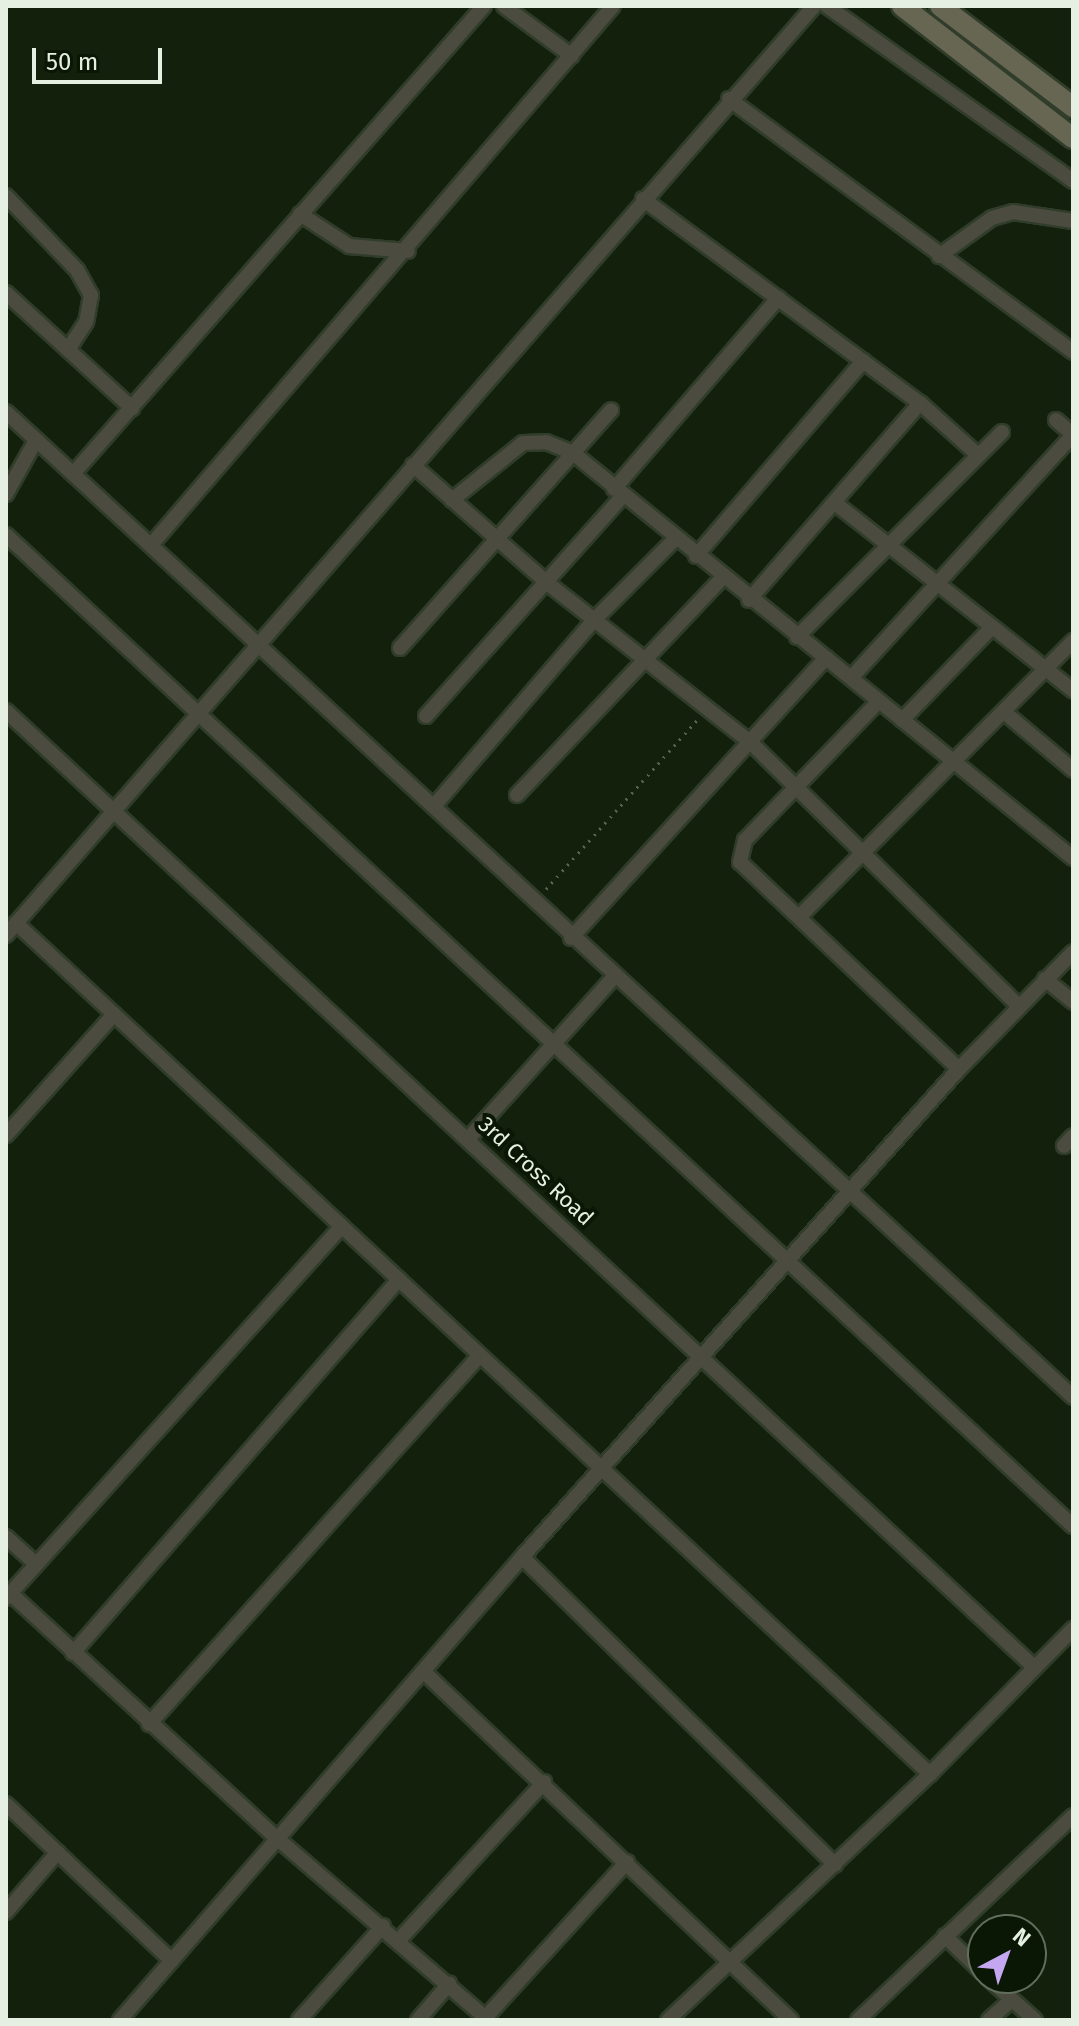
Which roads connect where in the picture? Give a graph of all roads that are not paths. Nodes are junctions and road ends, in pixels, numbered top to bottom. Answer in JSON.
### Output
{"nodes":[{"id":1,"x":484,"y":6,"type":"edge"},
{"id":2,"x":504,"y":6,"type":"edge"},
{"id":3,"x":613,"y":6,"type":"edge"},
{"id":4,"x":814,"y":6,"type":"edge"},
{"id":5,"x":827,"y":6,"type":"edge"},
{"id":6,"x":902,"y":6,"type":"edge"},
{"id":7,"x":940,"y":6,"type":"edge"},
{"id":8,"x":572,"y":56,"type":"junction"},
{"id":9,"x":729,"y":99,"type":"junction"},
{"id":10,"x":1073,"y":107,"type":"edge"},
{"id":11,"x":1073,"y":138,"type":"edge"},
{"id":12,"x":1073,"y":181,"type":"edge"},
{"id":13,"x":6,"y":196,"type":"edge"},
{"id":14,"x":643,"y":199,"type":"junction"},
{"id":15,"x":300,"y":214,"type":"junction"},
{"id":16,"x":1073,"y":221,"type":"edge"},
{"id":17,"x":408,"y":251,"type":"junction"},
{"id":18,"x":939,"y":256,"type":"junction"},
{"id":19,"x":6,"y":293,"type":"edge"},
{"id":20,"x":778,"y":298,"type":"junction"},
{"id":21,"x":68,"y":350,"type":"junction"},
{"id":22,"x":1073,"y":352,"type":"edge"},
{"id":23,"x":863,"y":361,"type":"junction"},
{"id":24,"x":920,"y":403,"type":"junction"},
{"id":25,"x":132,"y":408,"type":"junction"},
{"id":26,"x":611,"y":410,"type":"dead end"},
{"id":27,"x":6,"y":412,"type":"edge"},
{"id":28,"x":1056,"y":420,"type":"dead end"},
{"id":29,"x":1002,"y":432,"type":"dead end"},
{"id":30,"x":1073,"y":435,"type":"edge"},
{"id":31,"x":36,"y":440,"type":"junction"},
{"id":32,"x":573,"y":453,"type":"junction"},
{"id":33,"x":978,"y":455,"type":"junction"},
{"id":34,"x":413,"y":465,"type":"junction"},
{"id":35,"x":73,"y":474,"type":"junction"},
{"id":36,"x":618,"y":493,"type":"junction"},
{"id":37,"x":6,"y":494,"type":"edge"},
{"id":38,"x":452,"y":500,"type":"junction"},
{"id":39,"x":835,"y":503,"type":"junction"},
{"id":40,"x":6,"y":535,"type":"edge"},
{"id":41,"x":675,"y":539,"type":"junction"},
{"id":42,"x":496,"y":541,"type":"junction"},
{"id":43,"x":152,"y":544,"type":"junction"},
{"id":44,"x":889,"y":546,"type":"junction"},
{"id":45,"x":696,"y":556,"type":"junction"},
{"id":46,"x":722,"y":578,"type":"junction"},
{"id":47,"x":546,"y":582,"type":"junction"},
{"id":48,"x":938,"y":584,"type":"junction"},
{"id":49,"x":749,"y":600,"type":"junction"},
{"id":50,"x":595,"y":619,"type":"junction"},
{"id":51,"x":991,"y":628,"type":"junction"},
{"id":52,"x":797,"y":637,"type":"junction"},
{"id":53,"x":1073,"y":641,"type":"edge"},
{"id":54,"x":258,"y":643,"type":"junction"},
{"id":55,"x":400,"y":648,"type":"dead end"},
{"id":56,"x":826,"y":658,"type":"junction"},
{"id":57,"x":645,"y":660,"type":"junction"},
{"id":58,"x":1046,"y":668,"type":"junction"},
{"id":59,"x":851,"y":678,"type":"junction"},
{"id":60,"x":1073,"y":690,"type":"edge"},
{"id":61,"x":878,"y":702,"type":"junction"},
{"id":62,"x":6,"y":711,"type":"edge"},
{"id":63,"x":1004,"y":712,"type":"junction"},
{"id":64,"x":200,"y":713,"type":"junction"},
{"id":65,"x":426,"y":716,"type":"dead end"},
{"id":66,"x":902,"y":720,"type":"junction"},
{"id":67,"x":749,"y":741,"type":"junction"},
{"id":68,"x":955,"y":761,"type":"junction"},
{"id":69,"x":1073,"y":770,"type":"edge"},
{"id":70,"x":797,"y":787,"type":"junction"},
{"id":71,"x":517,"y":795,"type":"dead end"},
{"id":72,"x":434,"y":806,"type":"junction"},
{"id":73,"x":112,"y":810,"type":"junction"},
{"id":74,"x":860,"y":855,"type":"junction"},
{"id":75,"x":1073,"y":858,"type":"edge"},
{"id":76,"x":801,"y":915,"type":"junction"},
{"id":77,"x":16,"y":923,"type":"junction"},
{"id":78,"x":6,"y":935,"type":"edge"},
{"id":79,"x":571,"y":938,"type":"junction"},
{"id":80,"x":1073,"y":952,"type":"edge"},
{"id":81,"x":615,"y":976,"type":"junction"},
{"id":82,"x":1045,"y":979,"type":"junction"},
{"id":83,"x":1073,"y":1002,"type":"edge"},
{"id":84,"x":1018,"y":1005,"type":"junction"},
{"id":85,"x":114,"y":1014,"type":"junction"},
{"id":86,"x":554,"y":1045,"type":"junction"},
{"id":87,"x":959,"y":1069,"type":"junction"},
{"id":88,"x":6,"y":1135,"type":"edge"},
{"id":89,"x":469,"y":1138,"type":"junction"},
{"id":90,"x":850,"y":1197,"type":"junction"},
{"id":91,"x":342,"y":1226,"type":"junction"},
{"id":92,"x":791,"y":1263,"type":"junction"},
{"id":93,"x":399,"y":1279,"type":"junction"},
{"id":94,"x":479,"y":1356,"type":"junction"},
{"id":95,"x":705,"y":1360,"type":"junction"},
{"id":96,"x":1073,"y":1397,"type":"edge"},
{"id":97,"x":604,"y":1472,"type":"junction"},
{"id":98,"x":1073,"y":1526,"type":"edge"},
{"id":99,"x":6,"y":1537,"type":"edge"},
{"id":100,"x":522,"y":1557,"type":"junction"},
{"id":101,"x":35,"y":1563,"type":"junction"},
{"id":102,"x":8,"y":1595,"type":"edge"},
{"id":103,"x":1073,"y":1629,"type":"edge"},
{"id":104,"x":73,"y":1653,"type":"junction"},
{"id":105,"x":1034,"y":1667,"type":"junction"},
{"id":106,"x":424,"y":1672,"type":"junction"},
{"id":107,"x":149,"y":1724,"type":"junction"},
{"id":108,"x":930,"y":1774,"type":"junction"},
{"id":109,"x":544,"y":1782,"type":"junction"},
{"id":110,"x":6,"y":1804,"type":"edge"},
{"id":111,"x":1073,"y":1816,"type":"edge"},
{"id":112,"x":279,"y":1840,"type":"junction"},
{"id":113,"x":58,"y":1852,"type":"junction"},
{"id":114,"x":627,"y":1862,"type":"junction"},
{"id":115,"x":835,"y":1865,"type":"junction"},
{"id":116,"x":6,"y":1912,"type":"edge"},
{"id":117,"x":383,"y":1926,"type":"junction"},
{"id":118,"x":945,"y":1936,"type":"junction"},
{"id":119,"x":398,"y":1941,"type":"junction"},
{"id":120,"x":967,"y":1957,"type":"edge"},
{"id":121,"x":172,"y":1961,"type":"junction"},
{"id":122,"x":730,"y":1961,"type":"junction"},
{"id":123,"x":449,"y":1984,"type":"junction"},
{"id":124,"x":1005,"y":1994,"type":"edge"},
{"id":125,"x":1011,"y":2000,"type":"junction"},
{"id":126,"x":486,"y":2019,"type":"edge"},
{"id":127,"x":120,"y":2020,"type":"edge"},
{"id":128,"x":299,"y":2020,"type":"edge"},
{"id":129,"x":418,"y":2020,"type":"edge"},
{"id":130,"x":668,"y":2020,"type":"edge"},
{"id":131,"x":791,"y":2020,"type":"edge"},
{"id":132,"x":858,"y":2020,"type":"edge"},
{"id":133,"x":989,"y":2020,"type":"edge"},
{"id":134,"x":1035,"y":2020,"type":"edge"}],
"edges":[{"from":1,"to":15,"type":"street"},
{"from":2,"to":8,"type":"street"},
{"from":3,"to":8,"type":"street"},
{"from":4,"to":9,"type":"street"},
{"from":5,"to":12,"type":"street"},
{"from":6,"to":11,"type":"main road"},
{"from":7,"to":10,"type":"main road"},
{"from":8,"to":17,"type":"street"},
{"from":9,"to":14,"type":"street"},
{"from":9,"to":18,"type":"street"},
{"from":13,"to":21,"type":"street"},
{"from":14,"to":20,"type":"street"},
{"from":14,"to":34,"type":"street"},
{"from":15,"to":17,"type":"street"},
{"from":15,"to":25,"type":"street"},
{"from":16,"to":18,"type":"street"},
{"from":17,"to":43,"type":"street"},
{"from":18,"to":22,"type":"street"},
{"from":19,"to":21,"type":"street"},
{"from":20,"to":23,"type":"street"},
{"from":20,"to":36,"type":"street"},
{"from":21,"to":25,"type":"street"},
{"from":23,"to":24,"type":"street"},
{"from":23,"to":45,"type":"street"},
{"from":24,"to":33,"type":"street"},
{"from":24,"to":39,"type":"street"},
{"from":25,"to":35,"type":"street"},
{"from":26,"to":32,"type":"street"},
{"from":27,"to":31,"type":"street"},
{"from":28,"to":30,"type":"street"},
{"from":29,"to":33,"type":"street"},
{"from":30,"to":48,"type":"street"},
{"from":31,"to":35,"type":"street"},
{"from":31,"to":37,"type":"street"},
{"from":32,"to":36,"type":"street"},
{"from":32,"to":38,"type":"street"},
{"from":32,"to":42,"type":"street"},
{"from":33,"to":44,"type":"street"},
{"from":34,"to":38,"type":"street"},
{"from":34,"to":54,"type":"street"},
{"from":35,"to":43,"type":"street"},
{"from":36,"to":41,"type":"street"},
{"from":36,"to":47,"type":"street"},
{"from":38,"to":42,"type":"street"},
{"from":39,"to":44,"type":"street"},
{"from":39,"to":49,"type":"street"},
{"from":40,"to":64,"type":"street"},
{"from":41,"to":45,"type":"street"},
{"from":41,"to":50,"type":"street"},
{"from":42,"to":47,"type":"street"},
{"from":42,"to":55,"type":"street"},
{"from":43,"to":54,"type":"street"},
{"from":44,"to":48,"type":"street"},
{"from":44,"to":52,"type":"street"},
{"from":45,"to":46,"type":"street"},
{"from":46,"to":49,"type":"street"},
{"from":46,"to":57,"type":"street"},
{"from":47,"to":50,"type":"street"},
{"from":47,"to":65,"type":"street"},
{"from":48,"to":51,"type":"street"},
{"from":48,"to":59,"type":"street"},
{"from":49,"to":52,"type":"street"},
{"from":50,"to":57,"type":"street"},
{"from":50,"to":72,"type":"street"},
{"from":51,"to":58,"type":"street"},
{"from":51,"to":66,"type":"street"},
{"from":52,"to":56,"type":"street"},
{"from":53,"to":58,"type":"street"},
{"from":54,"to":64,"type":"street"},
{"from":54,"to":72,"type":"street"},
{"from":56,"to":59,"type":"street"},
{"from":56,"to":67,"type":"street"},
{"from":57,"to":67,"type":"street"},
{"from":57,"to":71,"type":"street"},
{"from":58,"to":60,"type":"street"},
{"from":58,"to":63,"type":"street"},
{"from":59,"to":61,"type":"street"},
{"from":61,"to":66,"type":"street"},
{"from":61,"to":70,"type":"street"},
{"from":62,"to":73,"type":"street","name":"3rd Cross Road"},
{"from":63,"to":68,"type":"street"},
{"from":63,"to":69,"type":"street"},
{"from":64,"to":73,"type":"street"},
{"from":64,"to":86,"type":"street"},
{"from":66,"to":68,"type":"street"},
{"from":67,"to":70,"type":"street"},
{"from":67,"to":79,"type":"street"},
{"from":68,"to":74,"type":"street"},
{"from":68,"to":75,"type":"street"},
{"from":70,"to":74,"type":"street"},
{"from":70,"to":76,"type":"street"},
{"from":72,"to":79,"type":"street"},
{"from":73,"to":77,"type":"street"},
{"from":73,"to":89,"type":"street","name":"3rd Cross Road"},
{"from":74,"to":76,"type":"street"},
{"from":74,"to":84,"type":"street"},
{"from":76,"to":87,"type":"street"},
{"from":77,"to":78,"type":"street"},
{"from":77,"to":85,"type":"street"},
{"from":79,"to":81,"type":"street"},
{"from":80,"to":82,"type":"street"},
{"from":81,"to":86,"type":"street"},
{"from":81,"to":90,"type":"street"},
{"from":82,"to":83,"type":"street"},
{"from":82,"to":84,"type":"street"},
{"from":84,"to":87,"type":"street"},
{"from":85,"to":88,"type":"street"},
{"from":85,"to":91,"type":"street"},
{"from":86,"to":89,"type":"street"},
{"from":86,"to":92,"type":"street"},
{"from":87,"to":90,"type":"street"},
{"from":89,"to":95,"type":"street","name":"3rd Cross Road"},
{"from":90,"to":92,"type":"street"},
{"from":90,"to":96,"type":"street"},
{"from":91,"to":93,"type":"street"},
{"from":91,"to":101,"type":"street"},
{"from":92,"to":95,"type":"street"},
{"from":92,"to":98,"type":"street"},
{"from":93,"to":94,"type":"street"},
{"from":93,"to":104,"type":"street"},
{"from":94,"to":97,"type":"street"},
{"from":94,"to":107,"type":"street"},
{"from":95,"to":97,"type":"street"},
{"from":95,"to":105,"type":"street","name":"3rd Cross Road"},
{"from":97,"to":100,"type":"street"},
{"from":97,"to":108,"type":"street"},
{"from":99,"to":101,"type":"street"},
{"from":100,"to":106,"type":"street"},
{"from":100,"to":115,"type":"street"},
{"from":101,"to":102,"type":"street"},
{"from":102,"to":104,"type":"street"},
{"from":103,"to":105,"type":"street"},
{"from":104,"to":107,"type":"street"},
{"from":105,"to":108,"type":"street"},
{"from":106,"to":109,"type":"street"},
{"from":106,"to":112,"type":"street"},
{"from":107,"to":112,"type":"street"},
{"from":108,"to":115,"type":"street"},
{"from":109,"to":114,"type":"street"},
{"from":109,"to":119,"type":"street"},
{"from":110,"to":113,"type":"street"},
{"from":111,"to":118,"type":"street"},
{"from":112,"to":117,"type":"street"},
{"from":112,"to":121,"type":"street"},
{"from":113,"to":116,"type":"street"},
{"from":113,"to":121,"type":"street"},
{"from":114,"to":122,"type":"street"},
{"from":114,"to":126,"type":"street"},
{"from":115,"to":122,"type":"street"},
{"from":117,"to":119,"type":"street"},
{"from":117,"to":128,"type":"street"},
{"from":118,"to":120,"type":"street"},
{"from":118,"to":132,"type":"street"},
{"from":119,"to":123,"type":"street"},
{"from":121,"to":127,"type":"street"},
{"from":122,"to":130,"type":"street"},
{"from":122,"to":131,"type":"street"},
{"from":123,"to":126,"type":"street"},
{"from":123,"to":129,"type":"street"},
{"from":124,"to":125,"type":"street"},
{"from":125,"to":133,"type":"street"},
{"from":125,"to":134,"type":"street"}]}
